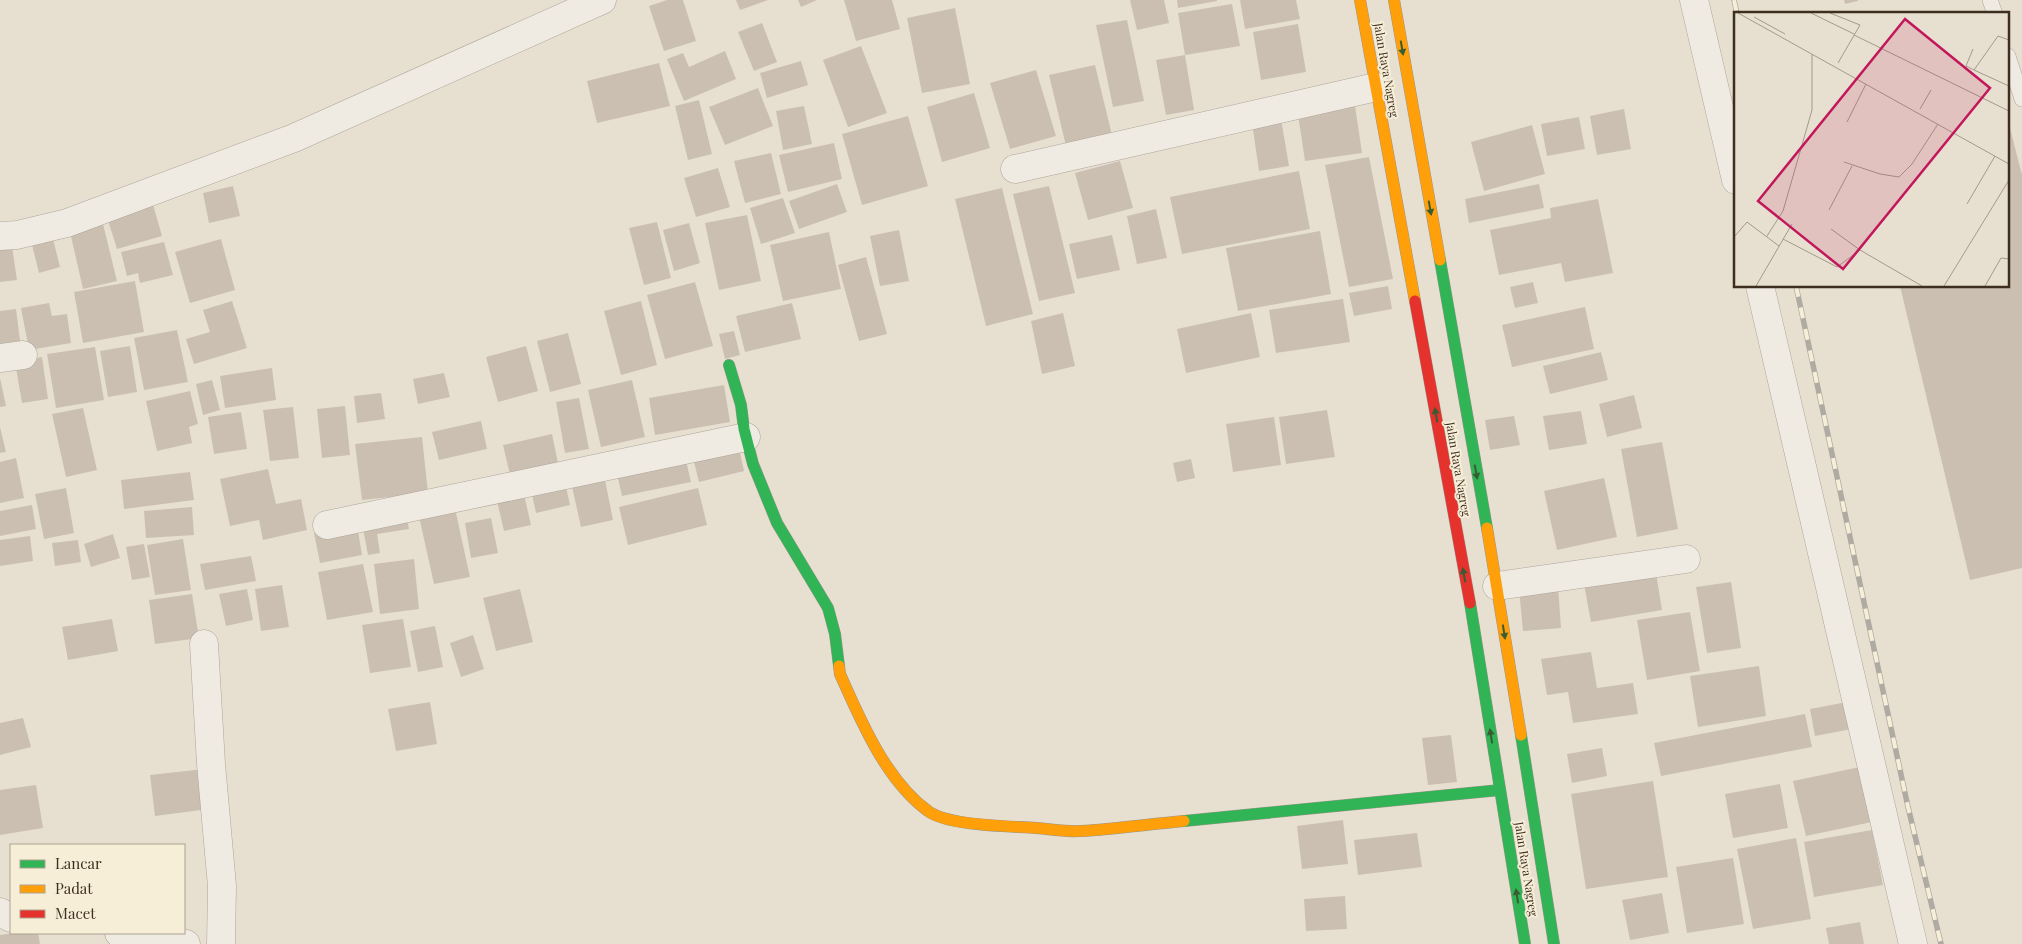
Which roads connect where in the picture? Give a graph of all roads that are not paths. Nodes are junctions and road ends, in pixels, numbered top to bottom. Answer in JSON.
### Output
{"nodes":[{"id":1,"x":602,"y":0,"type":"edge"},
{"id":2,"x":1360,"y":0,"type":"edge"},
{"id":3,"x":1394,"y":0,"type":"edge"},
{"id":4,"x":1694,"y":0,"type":"edge"},
{"id":5,"x":1990,"y":0,"type":"edge"},
{"id":6,"x":1994,"y":12,"type":"edge"},
{"id":7,"x":2010,"y":62,"type":"edge"},
{"id":8,"x":1376,"y":86,"type":"junction"},
{"id":9,"x":2022,"y":99,"type":"edge"},
{"id":10,"x":1015,"y":169,"type":"dead end"},
{"id":11,"x":1734,"y":171,"type":"edge"},
{"id":12,"x":0,"y":236,"type":"edge"},
{"id":13,"x":1760,"y":288,"type":"edge"},
{"id":14,"x":729,"y":364,"type":"dead end"},
{"id":15,"x":746,"y":437,"type":"junction"},
{"id":16,"x":327,"y":525,"type":"dead end"},
{"id":17,"x":1686,"y":559,"type":"dead end"},
{"id":18,"x":1496,"y":586,"type":"junction"},
{"id":19,"x":204,"y":644,"type":"dead end"},
{"id":20,"x":1500,"y":790,"type":"junction"},
{"id":21,"x":128,"y":934,"type":"edge"},
{"id":22,"x":186,"y":944,"type":"edge"},
{"id":23,"x":221,"y":944,"type":"edge"},
{"id":24,"x":1525,"y":944,"type":"edge"},
{"id":25,"x":1554,"y":944,"type":"edge"},
{"id":26,"x":1913,"y":944,"type":"edge"}],
"edges":[{"from":1,"to":12,"type":"street"},
{"from":2,"to":8,"type":"main road","name":"Jalan Raya Nagreg"},
{"from":3,"to":18,"type":"main road","name":"Jalan Raya Nagreg","one_way":true},
{"from":4,"to":11,"type":"street"},
{"from":5,"to":6,"type":"lane"},
{"from":7,"to":9,"type":"lane"},
{"from":8,"to":10,"type":"street"},
{"from":20,"to":8,"type":"main road","name":"Jalan Raya Nagreg","one_way":true},
{"from":13,"to":26,"type":"street"},
{"from":14,"to":15,"type":"main road"},
{"from":15,"to":16,"type":"street"},
{"from":15,"to":20,"type":"main road"},
{"from":17,"to":18,"type":"street"},
{"from":18,"to":25,"type":"main road","name":"Jalan Raya Nagreg","one_way":true},
{"from":19,"to":23,"type":"street"},
{"from":24,"to":20,"type":"main road","name":"Jalan Raya Nagreg","one_way":true},
{"from":21,"to":22,"type":"street"}]}
